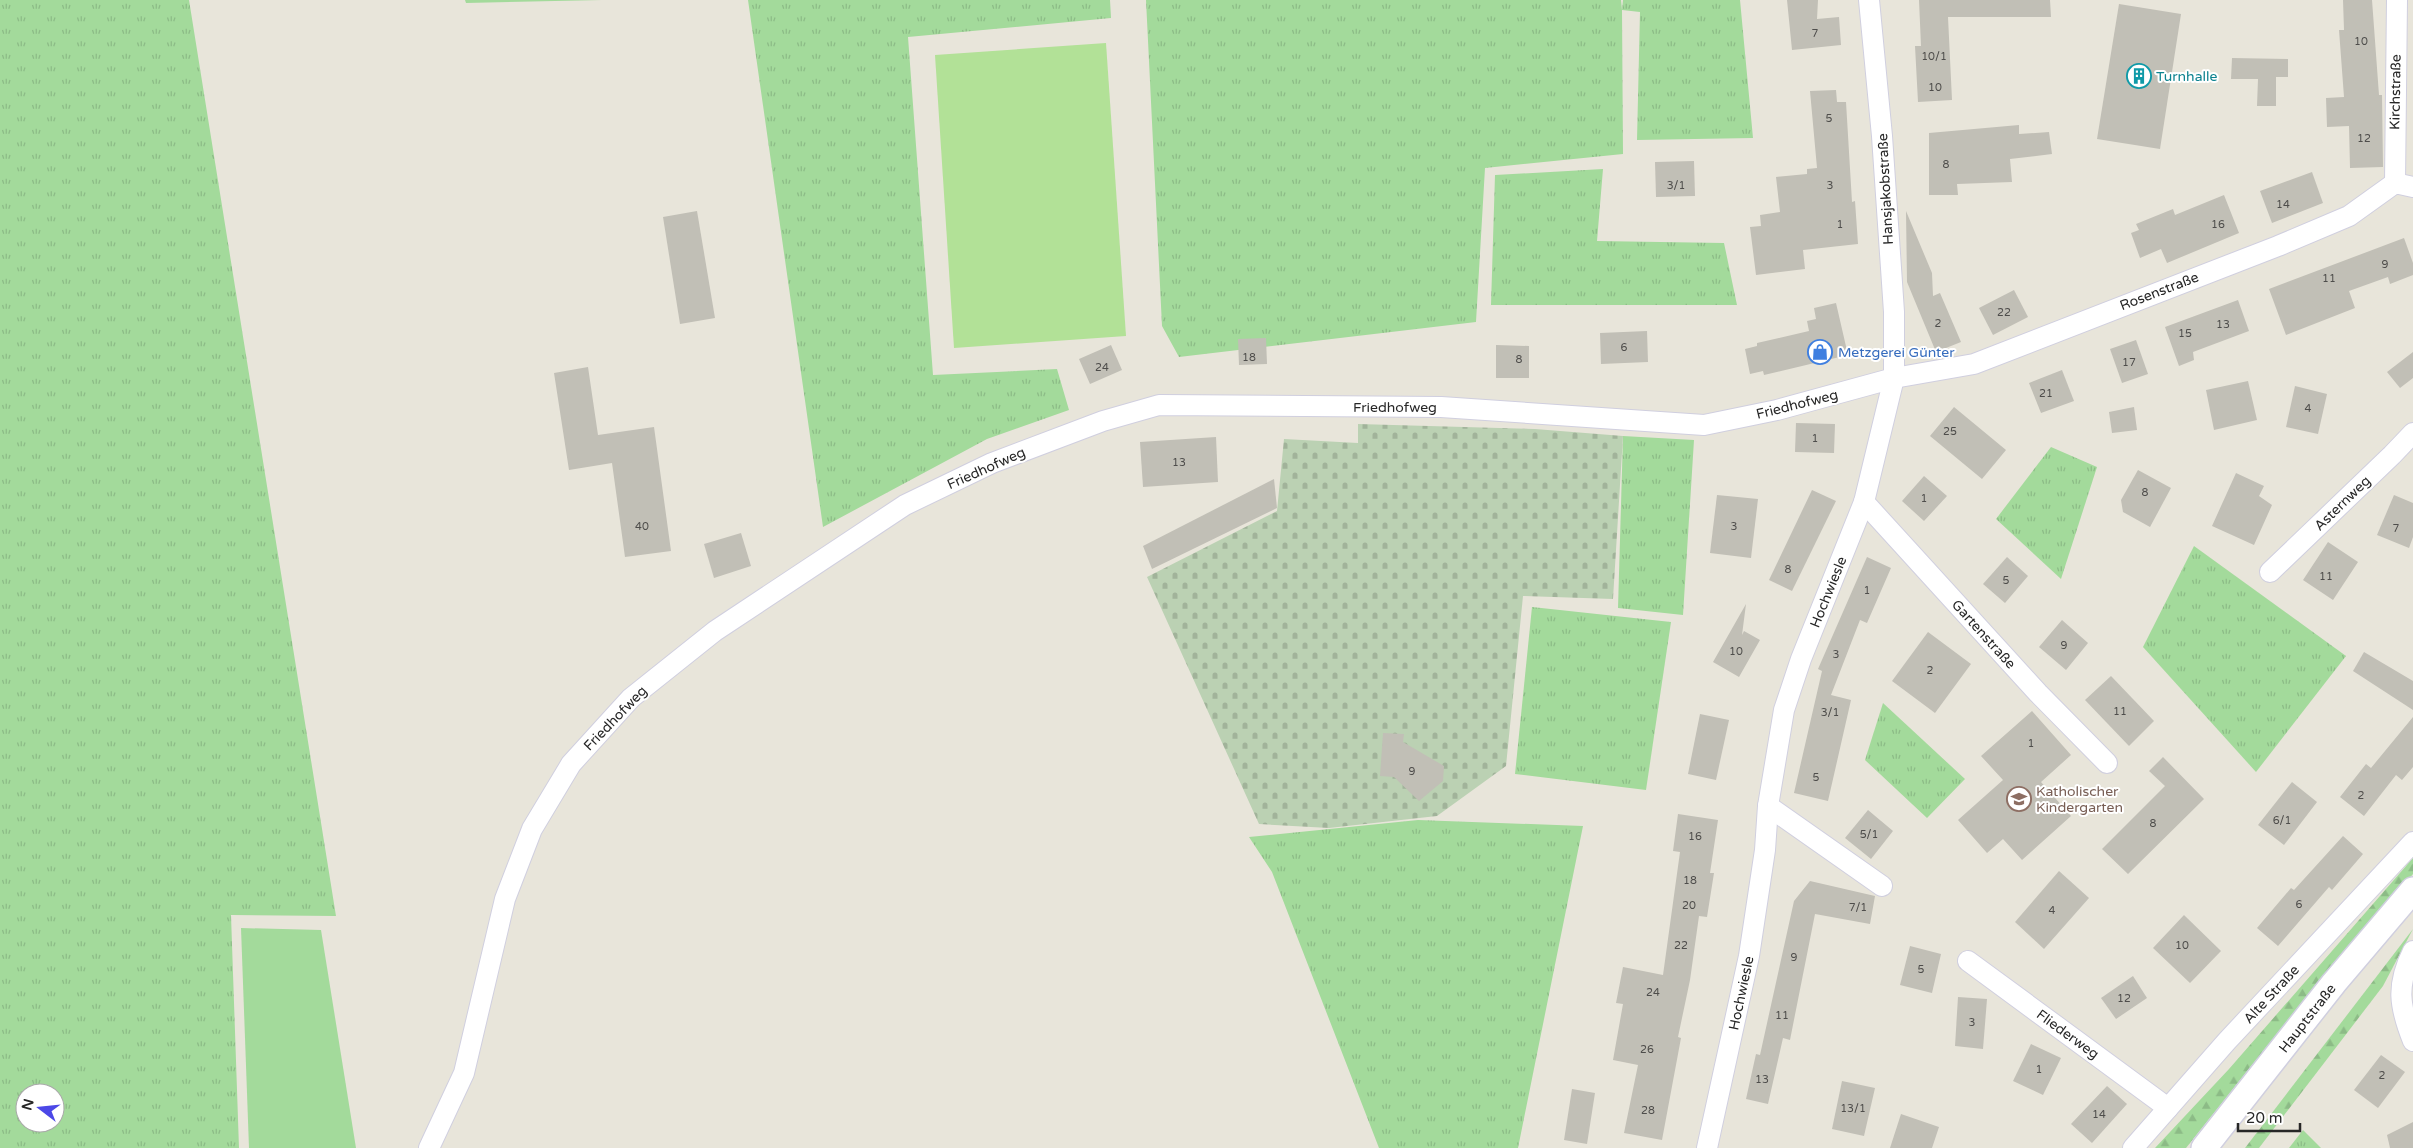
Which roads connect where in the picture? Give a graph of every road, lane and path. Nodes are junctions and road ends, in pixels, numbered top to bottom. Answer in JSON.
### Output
{"nodes":[{"id":1,"x":1870,"y":0,"type":"edge"},
{"id":2,"x":2397,"y":0,"type":"edge"},
{"id":3,"x":2404,"y":185,"type":"edge"},
{"id":4,"x":1894,"y":378,"type":"junction"},
{"id":5,"x":2413,"y":432,"type":"edge"},
{"id":6,"x":1864,"y":502,"type":"junction"},
{"id":7,"x":2270,"y":572,"type":"dead end"},
{"id":8,"x":2108,"y":763,"type":"dead end"},
{"id":9,"x":1768,"y":806,"type":"junction"},
{"id":10,"x":2413,"y":842,"type":"edge"},
{"id":11,"x":1882,"y":886,"type":"dead end"},
{"id":12,"x":2413,"y":890,"type":"edge"},
{"id":13,"x":2413,"y":951,"type":"edge"},
{"id":14,"x":1968,"y":961,"type":"dead end"},
{"id":15,"x":2413,"y":1041,"type":"edge"},
{"id":16,"x":2168,"y":1108,"type":"junction"},
{"id":17,"x":429,"y":1148,"type":"edge"},
{"id":18,"x":1707,"y":1148,"type":"edge"},
{"id":19,"x":2133,"y":1148,"type":"edge"},
{"id":20,"x":2204,"y":1148,"type":"edge"}],
"edges":[{"from":1,"to":4,"type":"street","name":"Hansjakobstraße"},
{"from":2,"to":3,"type":"street","name":"Kirchstraße"},
{"from":3,"to":4,"type":"street","name":"Rosenstraße"},
{"from":4,"to":6,"type":"street","name":"Hochwiesle"},
{"from":4,"to":17,"type":"street","name":"Friedhofweg"},
{"from":5,"to":7,"type":"street","name":"Asternweg"},
{"from":6,"to":8,"type":"street","name":"Gartenstraße"},
{"from":6,"to":9,"type":"street","name":"Hochwiesle"},
{"from":9,"to":11,"type":"street"},
{"from":9,"to":18,"type":"street","name":"Hochwiesle"},
{"from":10,"to":16,"type":"street","name":"Alte Straße"},
{"from":12,"to":20,"type":"street","name":"Hauptstraße"},
{"from":13,"to":15,"type":"street"},
{"from":14,"to":16,"type":"street","name":"Fliederweg"},
{"from":16,"to":19,"type":"street","name":"Alte Straße"}]}
